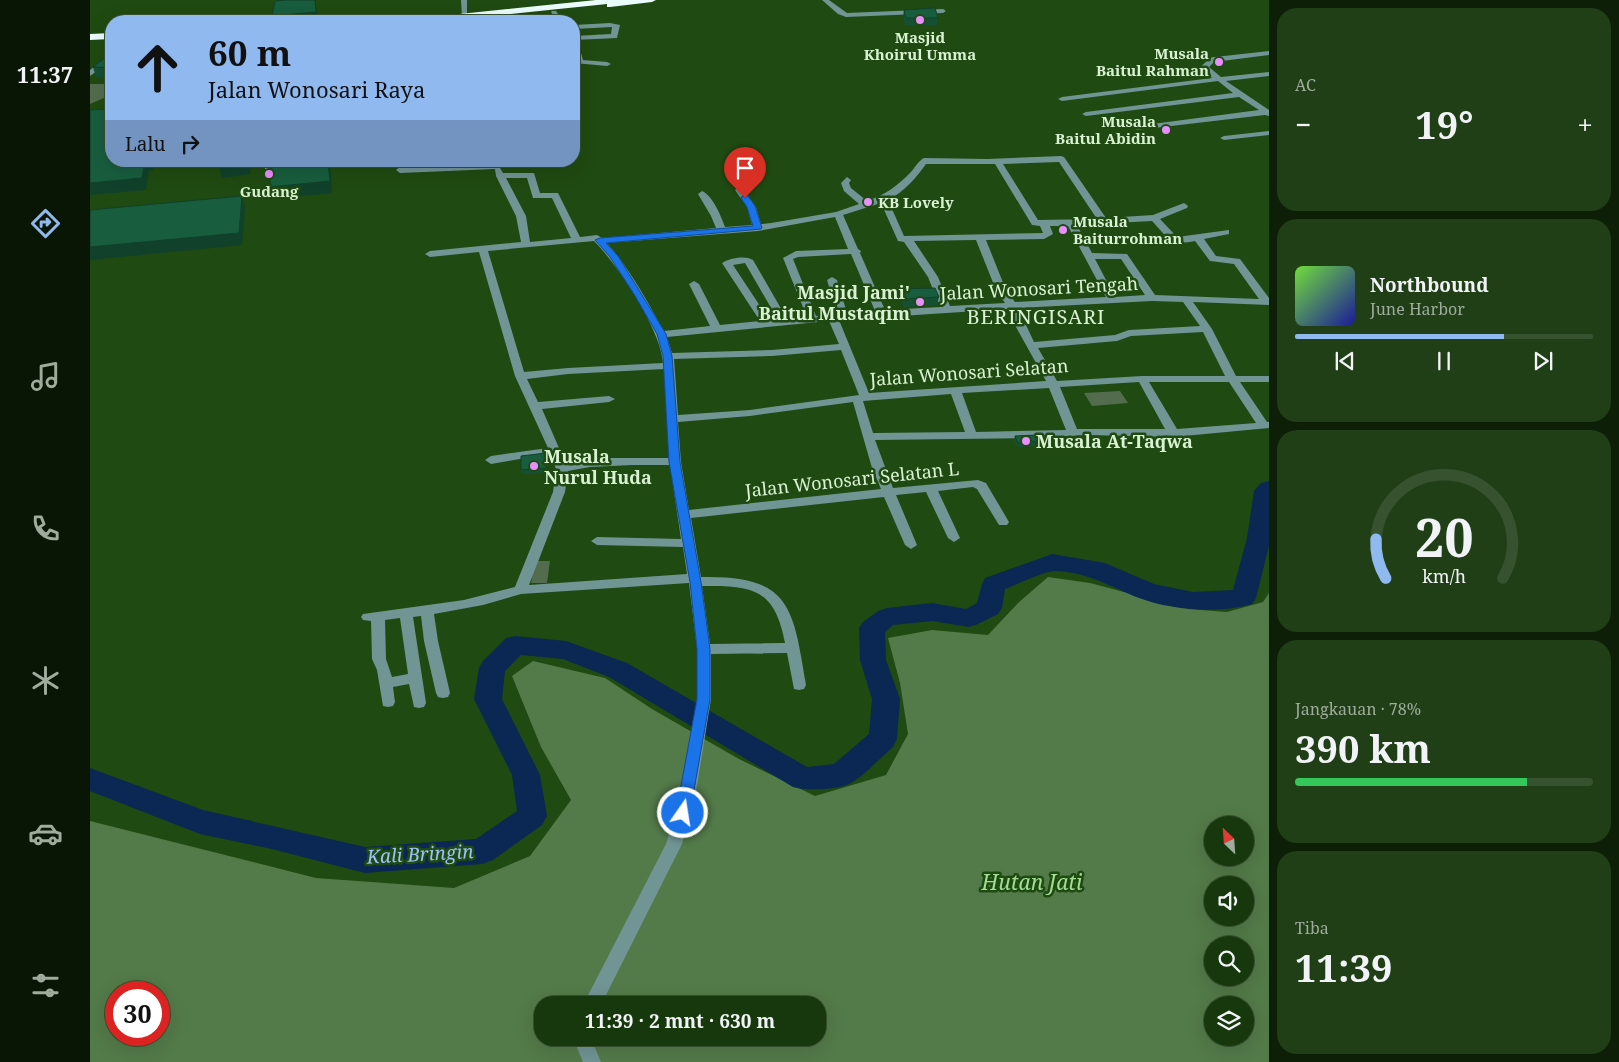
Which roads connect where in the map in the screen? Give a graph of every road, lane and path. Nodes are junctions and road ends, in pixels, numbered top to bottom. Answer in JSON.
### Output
{"nodes":[{"id":1,"x":464,"y":0,"type":"edge"},
{"id":2,"x":619,"y":0,"type":"edge"},
{"id":3,"x":652,"y":0,"type":"edge"},
{"id":4,"x":824,"y":0,"type":"edge"},
{"id":5,"x":943,"y":11,"type":"dead end"},
{"id":6,"x":554,"y":12,"type":"junction"},
{"id":7,"x":466,"y":15,"type":"edge"},
{"id":8,"x":504,"y":15,"type":"edge"},
{"id":9,"x":521,"y":15,"type":"edge"},
{"id":10,"x":556,"y":15,"type":"edge"},
{"id":11,"x":580,"y":27,"type":"edge"},
{"id":12,"x":105,"y":36,"type":"edge"},
{"id":13,"x":90,"y":37,"type":"edge"},
{"id":14,"x":580,"y":38,"type":"edge"},
{"id":15,"x":90,"y":42,"type":"edge"},
{"id":16,"x":105,"y":42,"type":"edge"},
{"id":17,"x":1269,"y":53,"type":"edge"},
{"id":18,"x":1228,"y":60,"type":"junction"},
{"id":19,"x":580,"y":61,"type":"edge"},
{"id":20,"x":105,"y":63,"type":"edge"},
{"id":21,"x":607,"y":64,"type":"dead end"},
{"id":22,"x":90,"y":74,"type":"edge"},
{"id":23,"x":1269,"y":74,"type":"edge"},
{"id":24,"x":1246,"y":77,"type":"junction"},
{"id":25,"x":1220,"y":79,"type":"junction"},
{"id":26,"x":1241,"y":94,"type":"junction"},
{"id":27,"x":1062,"y":99,"type":"dead end"},
{"id":28,"x":1268,"y":113,"type":"edge"},
{"id":29,"x":1086,"y":114,"type":"dead end"},
{"id":30,"x":1137,"y":128,"type":"dead end"},
{"id":31,"x":1269,"y":133,"type":"edge"},
{"id":32,"x":1224,"y":138,"type":"dead end"},
{"id":33,"x":997,"y":161,"type":"junction"},
{"id":34,"x":449,"y":167,"type":"edge"},
{"id":35,"x":498,"y":167,"type":"edge"},
{"id":36,"x":400,"y":170,"type":"dead end"},
{"id":37,"x":500,"y":176,"type":"junction"},
{"id":38,"x":848,"y":180,"type":"dead end"},
{"id":39,"x":739,"y":190,"type":"dead end"},
{"id":40,"x":702,"y":194,"type":"dead end"},
{"id":41,"x":882,"y":199,"type":"junction"},
{"id":42,"x":866,"y":205,"type":"junction"},
{"id":43,"x":1184,"y":206,"type":"dead end"},
{"id":44,"x":838,"y":214,"type":"junction"},
{"id":45,"x":1154,"y":218,"type":"junction"},
{"id":46,"x":1103,"y":221,"type":"junction"},
{"id":47,"x":1044,"y":223,"type":"junction"},
{"id":48,"x":1071,"y":223,"type":"junction"},
{"id":49,"x":758,"y":228,"type":"junction"},
{"id":50,"x":722,"y":231,"type":"junction"},
{"id":51,"x":1226,"y":232,"type":"dead end"},
{"id":52,"x":980,"y":237,"type":"junction"},
{"id":53,"x":576,"y":239,"type":"junction"},
{"id":54,"x":598,"y":239,"type":"junction"},
{"id":55,"x":1199,"y":239,"type":"junction"},
{"id":56,"x":908,"y":240,"type":"junction"},
{"id":57,"x":526,"y":243,"type":"junction"},
{"id":58,"x":483,"y":249,"type":"junction"},
{"id":59,"x":856,"y":251,"type":"junction"},
{"id":60,"x":430,"y":254,"type":"dead end"},
{"id":61,"x":1088,"y":256,"type":"junction"},
{"id":62,"x":832,"y":280,"type":"dead end"},
{"id":63,"x":694,"y":284,"type":"dead end"},
{"id":64,"x":1152,"y":298,"type":"junction"},
{"id":65,"x":1186,"y":299,"type":"junction"},
{"id":66,"x":1112,"y":300,"type":"junction"},
{"id":67,"x":1268,"y":302,"type":"edge"},
{"id":68,"x":1012,"y":306,"type":"junction"},
{"id":69,"x":946,"y":309,"type":"junction"},
{"id":70,"x":881,"y":313,"type":"junction"},
{"id":71,"x":838,"y":317,"type":"junction"},
{"id":72,"x":813,"y":320,"type":"junction"},
{"id":73,"x":784,"y":322,"type":"junction"},
{"id":74,"x":766,"y":323,"type":"junction"},
{"id":75,"x":717,"y":328,"type":"junction"},
{"id":76,"x":1207,"y":328,"type":"junction"},
{"id":77,"x":661,"y":334,"type":"junction"},
{"id":78,"x":1031,"y":345,"type":"junction"},
{"id":79,"x":846,"y":347,"type":"junction"},
{"id":80,"x":668,"y":361,"type":"junction"},
{"id":81,"x":520,"y":376,"type":"junction"},
{"id":82,"x":1232,"y":378,"type":"junction"},
{"id":83,"x":1142,"y":379,"type":"junction"},
{"id":84,"x":1269,"y":379,"type":"edge"},
{"id":85,"x":1053,"y":384,"type":"junction"},
{"id":86,"x":954,"y":390,"type":"junction"},
{"id":87,"x":861,"y":398,"type":"junction"},
{"id":88,"x":609,"y":399,"type":"dead end"},
{"id":89,"x":535,"y":406,"type":"junction"},
{"id":90,"x":673,"y":419,"type":"junction"},
{"id":91,"x":1266,"y":426,"type":"edge"},
{"id":92,"x":1073,"y":433,"type":"junction"},
{"id":93,"x":1173,"y":434,"type":"junction"},
{"id":94,"x":972,"y":436,"type":"junction"},
{"id":95,"x":868,"y":438,"type":"junction"},
{"id":96,"x":555,"y":450,"type":"junction"},
{"id":97,"x":491,"y":460,"type":"dead end"},
{"id":98,"x":675,"y":462,"type":"junction"},
{"id":99,"x":562,"y":469,"type":"junction"},
{"id":100,"x":931,"y":489,"type":"junction"},
{"id":101,"x":889,"y":494,"type":"junction"},
{"id":102,"x":683,"y":515,"type":"junction"},
{"id":103,"x":1003,"y":522,"type":"dead end"},
{"id":104,"x":954,"y":538,"type":"dead end"},
{"id":105,"x":597,"y":541,"type":"dead end"},
{"id":106,"x":689,"y":543,"type":"junction"},
{"id":107,"x":911,"y":545,"type":"dead end"},
{"id":108,"x":695,"y":580,"type":"junction"},
{"id":109,"x":520,"y":590,"type":"junction"},
{"id":110,"x":427,"y":610,"type":"junction"},
{"id":111,"x":406,"y":612,"type":"junction"},
{"id":112,"x":793,"y":648,"type":"junction"},
{"id":113,"x":704,"y":649,"type":"junction"},
{"id":114,"x":415,"y":677,"type":"junction"},
{"id":115,"x":386,"y":684,"type":"junction"},
{"id":116,"x":799,"y":685,"type":"dead end"},
{"id":117,"x":443,"y":693,"type":"dead end"},
{"id":118,"x":388,"y":702,"type":"dead end"},
{"id":119,"x":419,"y":703,"type":"dead end"},
{"id":120,"x":597,"y":996,"type":"edge"},
{"id":121,"x":585,"y":1046,"type":"edge"},
{"id":122,"x":592,"y":1062,"type":"edge"}],
"edges":[{"from":1,"to":7,"type":"street"},
{"from":2,"to":8,"type":"highway"},
{"from":3,"to":6,"type":"highway"},
{"from":4,"to":5,"type":"street"},
{"from":6,"to":9,"type":"highway"},
{"from":6,"to":10,"type":"street"},
{"from":11,"to":14,"type":"street"},
{"from":12,"to":13,"type":"highway"},
{"from":15,"to":16,"type":"highway"},
{"from":17,"to":18,"type":"street"},
{"from":18,"to":24,"type":"street"},
{"from":18,"to":25,"type":"street"},
{"from":19,"to":21,"type":"street"},
{"from":20,"to":22,"type":"street"},
{"from":23,"to":24,"type":"street"},
{"from":24,"to":25,"type":"street"},
{"from":25,"to":26,"type":"street"},
{"from":25,"to":27,"type":"street"},
{"from":26,"to":28,"type":"street"},
{"from":26,"to":29,"type":"street"},
{"from":28,"to":30,"type":"street"},
{"from":31,"to":32,"type":"street"},
{"from":33,"to":41,"type":"street"},
{"from":33,"to":46,"type":"street"},
{"from":33,"to":47,"type":"street"},
{"from":34,"to":36,"type":"street"},
{"from":35,"to":37,"type":"street"},
{"from":37,"to":53,"type":"street"},
{"from":37,"to":57,"type":"street"},
{"from":38,"to":42,"type":"street"},
{"from":39,"to":49,"type":"street"},
{"from":40,"to":50,"type":"street"},
{"from":41,"to":42,"type":"street"},
{"from":41,"to":56,"type":"street"},
{"from":42,"to":44,"type":"street"},
{"from":43,"to":45,"type":"street"},
{"from":44,"to":49,"type":"street"},
{"from":44,"to":59,"type":"street"},
{"from":45,"to":46,"type":"street"},
{"from":45,"to":55,"type":"street"},
{"from":46,"to":48,"type":"street"},
{"from":47,"to":48,"type":"street"},
{"from":47,"to":52,"type":"street"},
{"from":48,"to":61,"type":"street"},
{"from":49,"to":50,"type":"street"},
{"from":50,"to":54,"type":"street"},
{"from":51,"to":55,"type":"street"},
{"from":52,"to":56,"type":"street"},
{"from":52,"to":68,"type":"street"},
{"from":53,"to":54,"type":"street"},
{"from":53,"to":57,"type":"street"},
{"from":54,"to":77,"type":"street"},
{"from":55,"to":67,"type":"street"},
{"from":56,"to":69,"type":"street"},
{"from":57,"to":58,"type":"street"},
{"from":58,"to":60,"type":"street"},
{"from":58,"to":81,"type":"street"},
{"from":59,"to":70,"type":"street"},
{"from":59,"to":72,"type":"street"},
{"from":61,"to":64,"type":"street"},
{"from":61,"to":66,"type":"street"},
{"from":62,"to":71,"type":"street"},
{"from":63,"to":75,"type":"street"},
{"from":64,"to":65,"type":"street","name":"Jalan Wonosari Tengah"},
{"from":64,"to":66,"type":"street","name":"Jalan Wonosari Tengah"},
{"from":65,"to":67,"type":"street","name":"Jalan Wonosari Tengah"},
{"from":65,"to":76,"type":"street"},
{"from":66,"to":68,"type":"street","name":"Jalan Wonosari Tengah"},
{"from":68,"to":69,"type":"street","name":"Jalan Wonosari Tengah"},
{"from":68,"to":78,"type":"street"},
{"from":69,"to":70,"type":"street","name":"Jalan Wonosari Tengah"},
{"from":70,"to":71,"type":"street","name":"Jalan Wonosari Tengah"},
{"from":71,"to":72,"type":"street","name":"Jalan Wonosari Tengah"},
{"from":71,"to":79,"type":"street"},
{"from":72,"to":73,"type":"street","name":"Jalan Wonosari Tengah"},
{"from":73,"to":74,"type":"street","name":"Jalan Wonosari Tengah"},
{"from":73,"to":74,"type":"street"},
{"from":74,"to":75,"type":"street","name":"Jalan Wonosari Tengah"},
{"from":75,"to":77,"type":"street","name":"Jalan Wonosari Tengah"},
{"from":76,"to":78,"type":"street"},
{"from":76,"to":82,"type":"street"},
{"from":77,"to":80,"type":"street"},
{"from":78,"to":85,"type":"street"},
{"from":79,"to":80,"type":"street"},
{"from":79,"to":87,"type":"street"},
{"from":80,"to":81,"type":"street"},
{"from":80,"to":90,"type":"street"},
{"from":81,"to":89,"type":"street"},
{"from":82,"to":83,"type":"street","name":"Jalan Wonosari Selatan"},
{"from":82,"to":84,"type":"street","name":"Jalan Wonosari Selatan"},
{"from":82,"to":91,"type":"street"},
{"from":83,"to":85,"type":"street","name":"Jalan Wonosari Selatan"},
{"from":83,"to":93,"type":"street"},
{"from":85,"to":86,"type":"street","name":"Jalan Wonosari Selatan"},
{"from":85,"to":92,"type":"street"},
{"from":86,"to":87,"type":"street","name":"Jalan Wonosari Selatan"},
{"from":86,"to":94,"type":"street"},
{"from":87,"to":90,"type":"street","name":"Jalan Wonosari Selatan"},
{"from":87,"to":95,"type":"street"},
{"from":88,"to":89,"type":"street"},
{"from":89,"to":96,"type":"street"},
{"from":90,"to":98,"type":"street"},
{"from":91,"to":93,"type":"street"},
{"from":92,"to":93,"type":"street"},
{"from":92,"to":94,"type":"street"},
{"from":94,"to":95,"type":"street"},
{"from":95,"to":101,"type":"street"},
{"from":96,"to":97,"type":"street"},
{"from":96,"to":99,"type":"street"},
{"from":98,"to":99,"type":"street"},
{"from":98,"to":102,"type":"street"},
{"from":99,"to":109,"type":"street"},
{"from":100,"to":101,"type":"street","name":"Jalan Wonosari Selatan L"},
{"from":100,"to":103,"type":"street","name":"Jalan Wonosari Selatan L"},
{"from":100,"to":104,"type":"street"},
{"from":101,"to":102,"type":"street","name":"Jalan Wonosari Selatan L"},
{"from":101,"to":107,"type":"street"},
{"from":102,"to":106,"type":"street"},
{"from":105,"to":106,"type":"street"},
{"from":106,"to":108,"type":"street"},
{"from":108,"to":109,"type":"street"},
{"from":108,"to":112,"type":"street"},
{"from":108,"to":113,"type":"street"},
{"from":109,"to":110,"type":"street"},
{"from":110,"to":111,"type":"street"},
{"from":110,"to":117,"type":"street"},
{"from":111,"to":114,"type":"street"},
{"from":111,"to":115,"type":"street"},
{"from":112,"to":113,"type":"street"},
{"from":112,"to":116,"type":"street"},
{"from":113,"to":120,"type":"street"},
{"from":114,"to":115,"type":"street"},
{"from":114,"to":119,"type":"street"},
{"from":115,"to":118,"type":"street"},
{"from":121,"to":122,"type":"street"}]}
